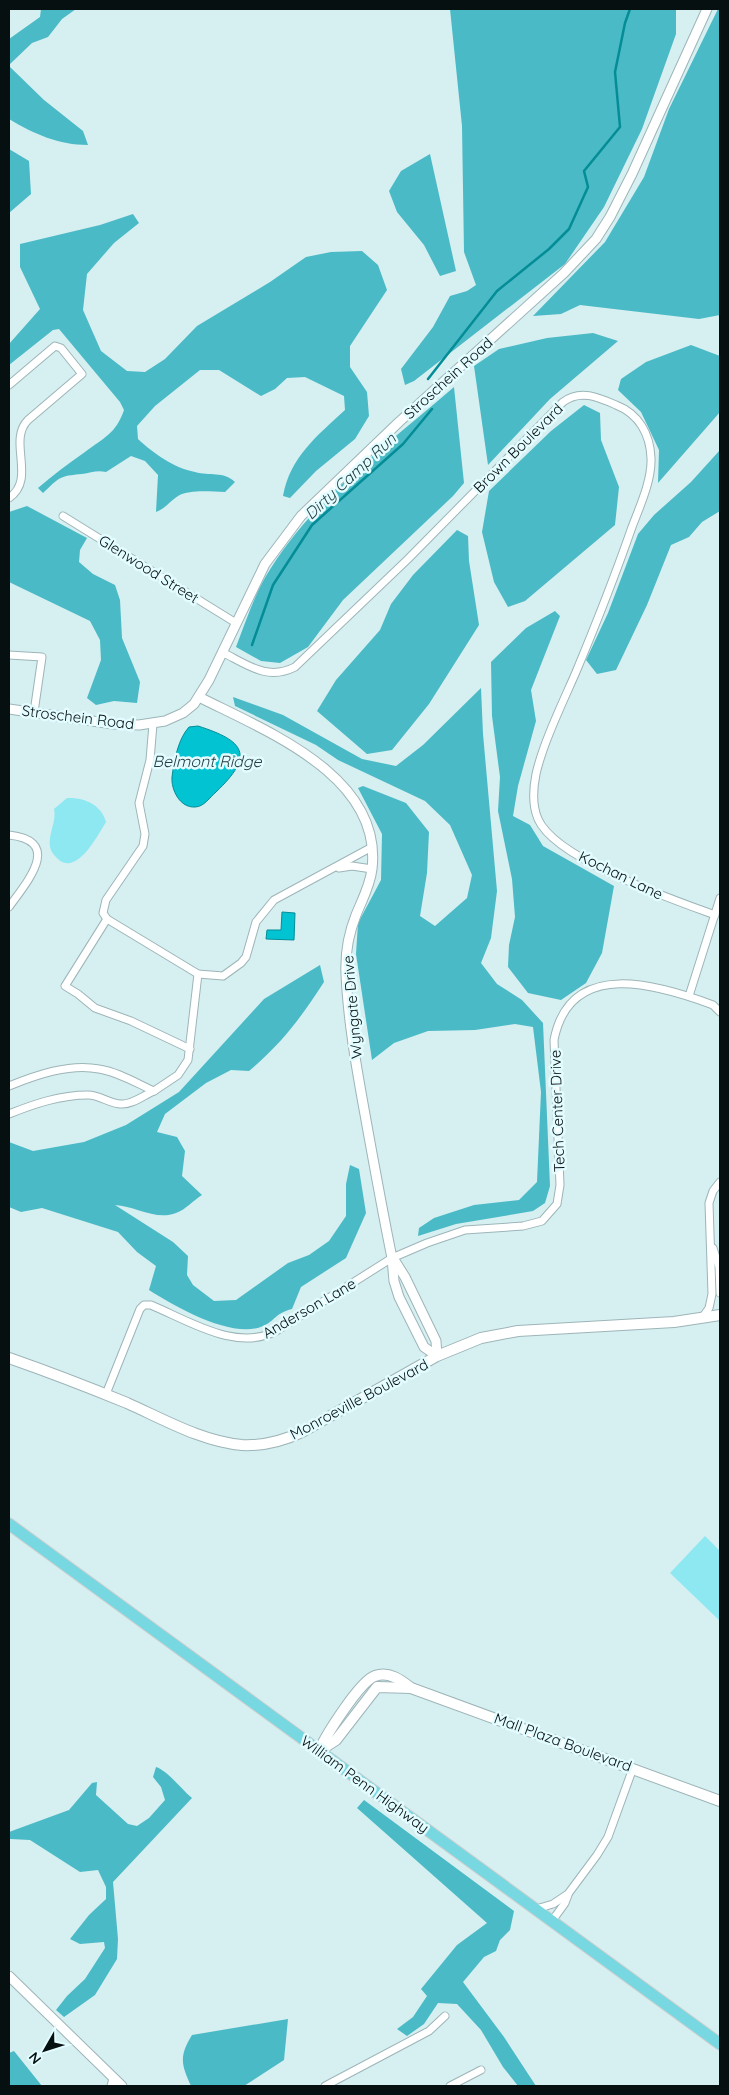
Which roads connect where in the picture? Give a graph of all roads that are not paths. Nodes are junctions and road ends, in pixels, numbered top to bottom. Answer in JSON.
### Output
{"nodes":[{"id":1,"x":707,"y":9,"type":"edge"},
{"id":2,"x":9,"y":385,"type":"edge"},
{"id":3,"x":9,"y":498,"type":"edge"},
{"id":4,"x":63,"y":516,"type":"dead end"},
{"id":5,"x":236,"y":623,"type":"junction"},
{"id":6,"x":222,"y":652,"type":"junction"},
{"id":7,"x":9,"y":654,"type":"edge"},
{"id":8,"x":199,"y":697,"type":"junction"},
{"id":9,"x":9,"y":709,"type":"edge"},
{"id":10,"x":34,"y":712,"type":"junction"},
{"id":11,"x":153,"y":724,"type":"junction"},
{"id":12,"x":538,"y":819,"type":"joint"},
{"id":13,"x":9,"y":835,"type":"edge"},
{"id":14,"x":372,"y":847,"type":"junction"},
{"id":15,"x":334,"y":869,"type":"junction"},
{"id":16,"x":372,"y":869,"type":"junction"},
{"id":17,"x":720,"y":898,"type":"edge"},
{"id":18,"x":9,"y":907,"type":"edge"},
{"id":19,"x":715,"y":915,"type":"junction"},
{"id":20,"x":107,"y":919,"type":"junction"},
{"id":21,"x":198,"y":974,"type":"junction"},
{"id":22,"x":688,"y":996,"type":"junction"},
{"id":23,"x":720,"y":1012,"type":"edge"},
{"id":24,"x":190,"y":1050,"type":"junction"},
{"id":25,"x":9,"y":1086,"type":"edge"},
{"id":26,"x":154,"y":1091,"type":"junction"},
{"id":27,"x":9,"y":1114,"type":"edge"},
{"id":28,"x":720,"y":1182,"type":"edge"},
{"id":29,"x":711,"y":1243,"type":"junction"},
{"id":30,"x":392,"y":1258,"type":"junction"},
{"id":31,"x":720,"y":1293,"type":"edge"},
{"id":32,"x":720,"y":1315,"type":"edge"},
{"id":33,"x":702,"y":1318,"type":"junction"},
{"id":34,"x":437,"y":1356,"type":"junction"},
{"id":35,"x":9,"y":1358,"type":"edge"},
{"id":36,"x":106,"y":1394,"type":"junction"},
{"id":37,"x":9,"y":1524,"type":"edge"},
{"id":38,"x":319,"y":1750,"type":"junction"},
{"id":39,"x":633,"y":1768,"type":"junction"},
{"id":40,"x":718,"y":1799,"type":"edge"},
{"id":41,"x":568,"y":1894,"type":"junction"},
{"id":42,"x":536,"y":1909,"type":"junction"},
{"id":43,"x":552,"y":1921,"type":"junction"},
{"id":44,"x":9,"y":1976,"type":"edge"},
{"id":45,"x":445,"y":2016,"type":"dead end"},
{"id":46,"x":720,"y":2044,"type":"edge"},
{"id":47,"x":481,"y":2070,"type":"dead end"},
{"id":48,"x":112,"y":2082,"type":"edge"},
{"id":49,"x":122,"y":2086,"type":"edge"},
{"id":50,"x":325,"y":2086,"type":"edge"},
{"id":51,"x":450,"y":2086,"type":"edge"}],
"edges":[{"from":1,"to":5,"type":"street","name":"Stroschein Road"},
{"from":2,"to":3,"type":"street"},
{"from":4,"to":5,"type":"street","name":"Glenwood Street"},
{"from":5,"to":6,"type":"street","name":"Stroschein Road"},
{"from":6,"to":8,"type":"street","name":"Stroschein Road"},
{"from":6,"to":12,"type":"street","name":"Brown Boulevard"},
{"from":7,"to":10,"type":"street"},
{"from":8,"to":11,"type":"street","name":"Stroschein Road"},
{"from":8,"to":14,"type":"street","name":"Wyngate Drive"},
{"from":9,"to":10,"type":"street","name":"Stroschein Road"},
{"from":10,"to":11,"type":"street","name":"Stroschein Road"},
{"from":11,"to":20,"type":"street"},
{"from":12,"to":19,"type":"street","name":"Kochan Lane"},
{"from":13,"to":18,"type":"street"},
{"from":14,"to":15,"type":"street"},
{"from":14,"to":16,"type":"street","name":"Wyngate Drive"},
{"from":15,"to":16,"type":"street"},
{"from":15,"to":21,"type":"street"},
{"from":16,"to":30,"type":"street","name":"Wyngate Drive"},
{"from":17,"to":19,"type":"street"},
{"from":19,"to":22,"type":"street"},
{"from":20,"to":21,"type":"street"},
{"from":20,"to":24,"type":"street"},
{"from":21,"to":24,"type":"street"},
{"from":22,"to":23,"type":"street","name":"Tech Center Drive"},
{"from":22,"to":30,"type":"street","name":"Tech Center Drive"},
{"from":24,"to":26,"type":"street"},
{"from":25,"to":26,"type":"street"},
{"from":26,"to":27,"type":"street"},
{"from":28,"to":29,"type":"street"},
{"from":29,"to":31,"type":"street"},
{"from":29,"to":33,"type":"street"},
{"from":30,"to":34,"type":"street","name":"Wyngate Drive"},
{"from":30,"to":34,"type":"street","name":"Wyngate Drive"},
{"from":30,"to":36,"type":"street","name":"Anderson Lane"},
{"from":32,"to":33,"type":"main road","name":"Monroeville Boulevard"},
{"from":33,"to":34,"type":"main road","name":"Monroeville Boulevard"},
{"from":34,"to":36,"type":"main road","name":"Monroeville Boulevard"},
{"from":35,"to":36,"type":"main road","name":"Monroeville Boulevard"},
{"from":37,"to":38,"type":"highway","name":"William Penn Highway"},
{"from":38,"to":39,"type":"main road","name":"Mall Plaza Boulevard"},
{"from":38,"to":42,"type":"highway","name":"William Penn Highway"},
{"from":39,"to":40,"type":"main road","name":"Mall Plaza Boulevard"},
{"from":39,"to":41,"type":"street"},
{"from":41,"to":42,"type":"street"},
{"from":41,"to":43,"type":"street"},
{"from":42,"to":43,"type":"highway","name":"William Penn Highway"},
{"from":43,"to":46,"type":"highway","name":"William Penn Highway"},
{"from":44,"to":48,"type":"street"},
{"from":45,"to":50,"type":"street"},
{"from":47,"to":51,"type":"street"},
{"from":48,"to":49,"type":"street"}]}
